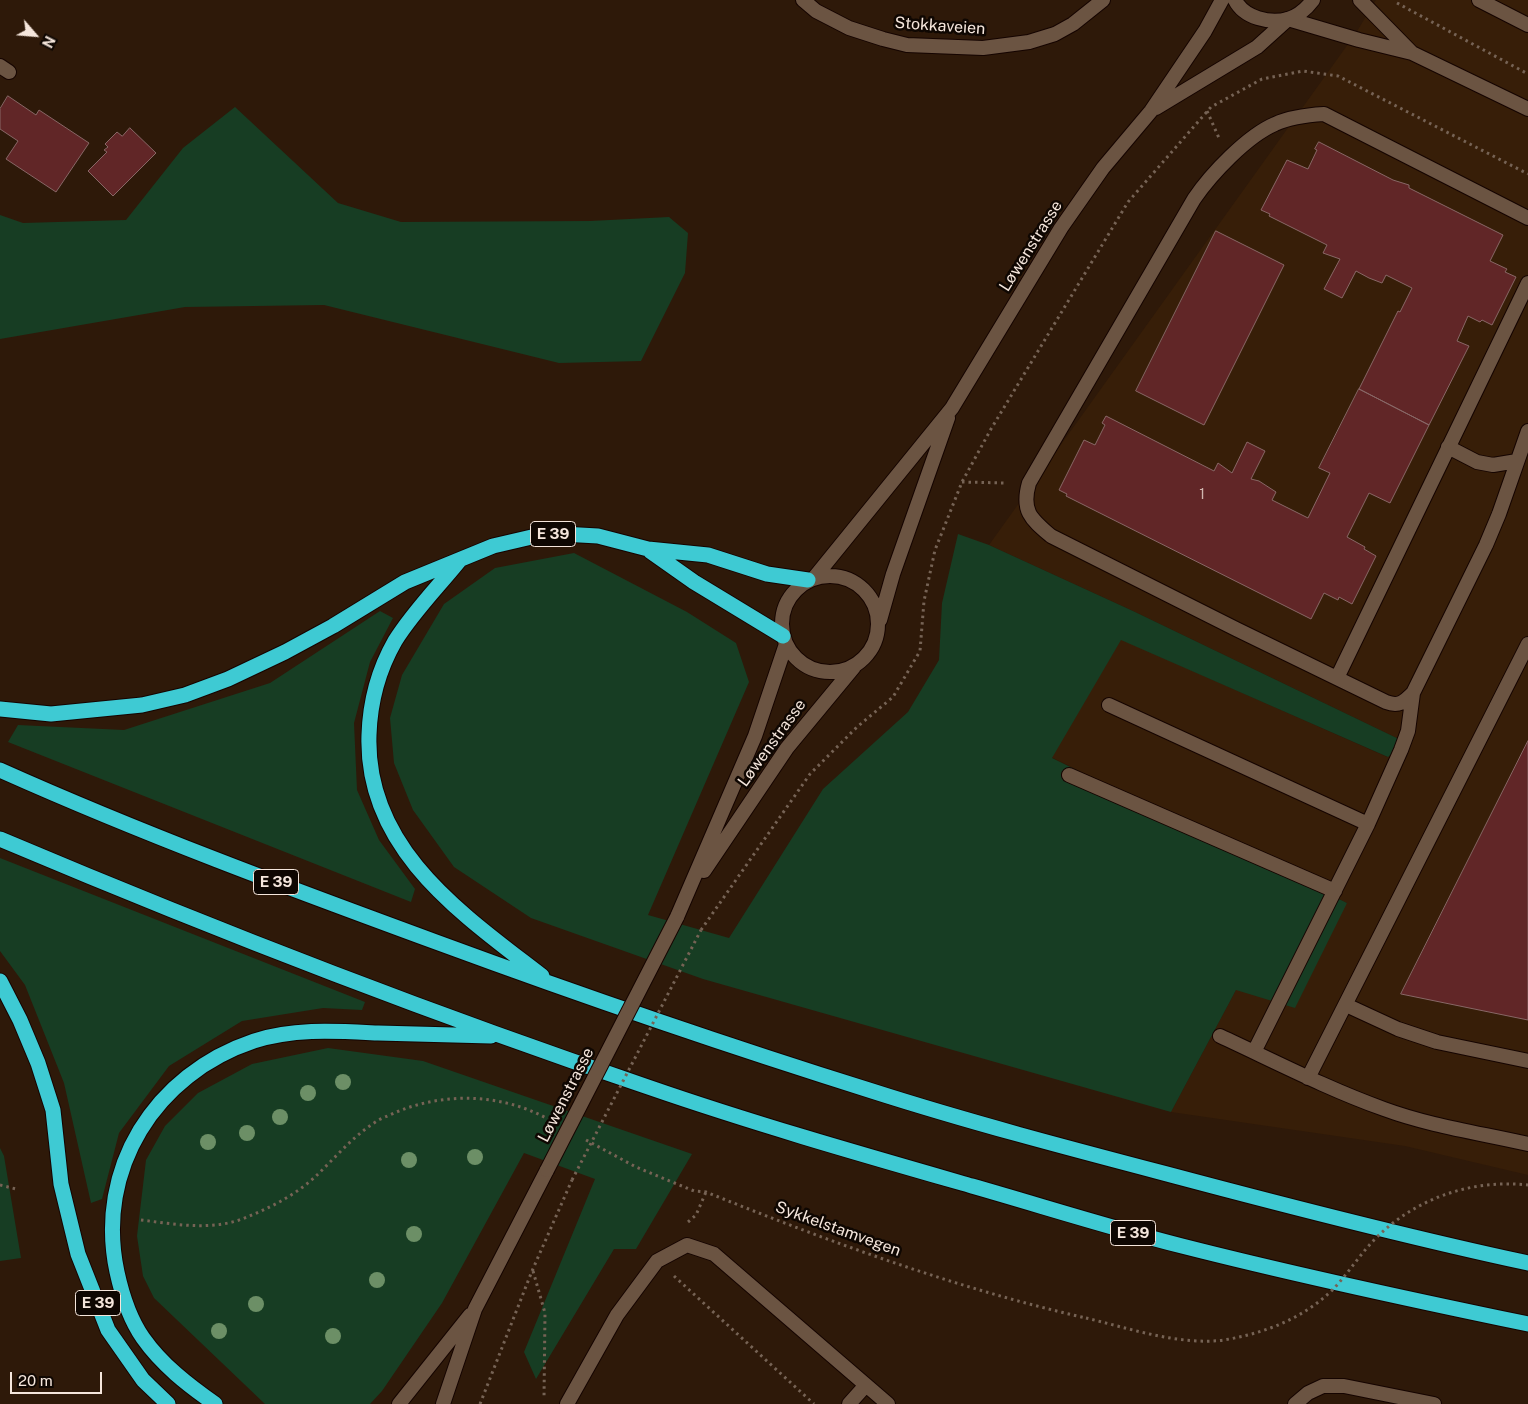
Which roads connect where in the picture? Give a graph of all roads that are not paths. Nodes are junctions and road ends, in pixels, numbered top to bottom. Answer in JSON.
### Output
{"nodes":[{"id":1,"x":803,"y":0,"type":"edge"},
{"id":2,"x":1103,"y":0,"type":"edge"},
{"id":3,"x":1222,"y":0,"type":"edge"},
{"id":4,"x":1235,"y":0,"type":"edge"},
{"id":5,"x":1313,"y":0,"type":"edge"},
{"id":6,"x":1360,"y":0,"type":"edge"},
{"id":7,"x":1479,"y":0,"type":"edge"},
{"id":8,"x":1288,"y":19,"type":"junction"},
{"id":9,"x":1528,"y":25,"type":"edge"},
{"id":10,"x":1412,"y":53,"type":"junction"},
{"id":11,"x":1528,"y":109,"type":"edge"},
{"id":12,"x":1151,"y":111,"type":"junction"},
{"id":13,"x":1528,"y":218,"type":"edge"},
{"id":14,"x":1528,"y":283,"type":"edge"},
{"id":15,"x":952,"y":408,"type":"junction"},
{"id":16,"x":1528,"y":431,"type":"edge"},
{"id":17,"x":1448,"y":447,"type":"junction"},
{"id":18,"x":1518,"y":461,"type":"junction"},
{"id":19,"x":648,"y":550,"type":"junction"},
{"id":20,"x":460,"y":560,"type":"junction"},
{"id":21,"x":811,"y":579,"type":"junction"},
{"id":22,"x":879,"y":624,"type":"junction"},
{"id":23,"x":785,"y":640,"type":"junction"},
{"id":24,"x":1528,"y":644,"type":"edge"},
{"id":25,"x":856,"y":664,"type":"junction"},
{"id":26,"x":1337,"y":678,"type":"junction"},
{"id":27,"x":1413,"y":693,"type":"junction"},
{"id":28,"x":1109,"y":705,"type":"dead end"},
{"id":29,"x":0,"y":709,"type":"edge"},
{"id":30,"x":0,"y":770,"type":"edge"},
{"id":31,"x":1068,"y":775,"type":"dead end"},
{"id":32,"x":1368,"y":824,"type":"junction"},
{"id":33,"x":0,"y":839,"type":"edge"},
{"id":34,"x":1335,"y":891,"type":"junction"},
{"id":35,"x":686,"y":896,"type":"junction"},
{"id":36,"x":0,"y":981,"type":"edge"},
{"id":37,"x":556,"y":986,"type":"junction"},
{"id":38,"x":1346,"y":1005,"type":"junction"},
{"id":39,"x":505,"y":1036,"type":"junction"},
{"id":40,"x":1220,"y":1036,"type":"dead end"},
{"id":41,"x":1254,"y":1052,"type":"junction"},
{"id":42,"x":1528,"y":1062,"type":"edge"},
{"id":43,"x":1308,"y":1078,"type":"junction"},
{"id":44,"x":1528,"y":1144,"type":"edge"},
{"id":45,"x":1528,"y":1263,"type":"edge"},
{"id":46,"x":475,"y":1309,"type":"junction"},
{"id":47,"x":1528,"y":1324,"type":"edge"},
{"id":48,"x":866,"y":1386,"type":"junction"},
{"id":49,"x":168,"y":1404,"type":"edge"},
{"id":50,"x":215,"y":1404,"type":"edge"},
{"id":51,"x":398,"y":1404,"type":"edge"},
{"id":52,"x":443,"y":1404,"type":"edge"},
{"id":53,"x":567,"y":1404,"type":"edge"},
{"id":54,"x":849,"y":1404,"type":"edge"},
{"id":55,"x":888,"y":1404,"type":"edge"},
{"id":56,"x":1295,"y":1404,"type":"edge"},
{"id":57,"x":1434,"y":1404,"type":"edge"}],
"edges":[{"from":1,"to":2,"type":"main road","name":"Stokkaveien"},
{"from":3,"to":12,"type":"main road","name":"Løwenstrasse"},
{"from":4,"to":8,"type":"main road"},
{"from":5,"to":8,"type":"main road","name":"Løwenstrasse"},
{"from":6,"to":10,"type":"main road"},
{"from":7,"to":9,"type":"main road"},
{"from":8,"to":10,"type":"main road"},
{"from":8,"to":12,"type":"main road","name":"Løwenstrasse"},
{"from":10,"to":11,"type":"main road"},
{"from":12,"to":15,"type":"main road","name":"Løwenstrasse"},
{"from":13,"to":26,"type":"main road"},
{"from":14,"to":17,"type":"main road"},
{"from":15,"to":21,"type":"main road","name":"Løwenstrasse"},
{"from":15,"to":22,"type":"main road","name":"Løwenstrasse"},
{"from":16,"to":18,"type":"main road"},
{"from":17,"to":18,"type":"main road"},
{"from":17,"to":26,"type":"main road"},
{"from":18,"to":27,"type":"main road"},
{"from":19,"to":20,"type":"highway","number":"E 39"},
{"from":19,"to":21,"type":"highway","number":"E 39"},
{"from":19,"to":23,"type":"highway","number":"E 39"},
{"from":20,"to":29,"type":"highway","number":"E 39"},
{"from":20,"to":37,"type":"highway","number":"E 39"},
{"from":21,"to":22,"type":"main road"},
{"from":21,"to":23,"type":"main road"},
{"from":22,"to":25,"type":"main road"},
{"from":23,"to":25,"type":"main road"},
{"from":23,"to":35,"type":"main road","name":"Løwenstrasse"},
{"from":24,"to":38,"type":"main road"},
{"from":25,"to":35,"type":"main road","name":"Løwenstrasse"},
{"from":26,"to":27,"type":"main road"},
{"from":27,"to":32,"type":"main road"},
{"from":28,"to":32,"type":"main road"},
{"from":30,"to":37,"type":"highway","number":"E 39"},
{"from":31,"to":34,"type":"main road"},
{"from":32,"to":34,"type":"main road"},
{"from":33,"to":39,"type":"highway","number":"E 39"},
{"from":34,"to":41,"type":"main road"},
{"from":35,"to":46,"type":"main road","name":"Løwenstrasse","bridge":true},
{"from":36,"to":49,"type":"highway","number":"E 39"},
{"from":37,"to":45,"type":"highway","number":"E 39"},
{"from":38,"to":42,"type":"main road"},
{"from":38,"to":43,"type":"main road"},
{"from":39,"to":47,"type":"highway","number":"E 39"},
{"from":39,"to":50,"type":"highway","number":"E 39"},
{"from":40,"to":41,"type":"main road"},
{"from":41,"to":43,"type":"main road"},
{"from":43,"to":44,"type":"main road"},
{"from":46,"to":51,"type":"main road","name":"Løwenstrasse"},
{"from":46,"to":52,"type":"main road","name":"Løwenstrasse"},
{"from":48,"to":53,"type":"main road"},
{"from":48,"to":54,"type":"main road"},
{"from":48,"to":55,"type":"main road"},
{"from":56,"to":57,"type":"main road"}]}
